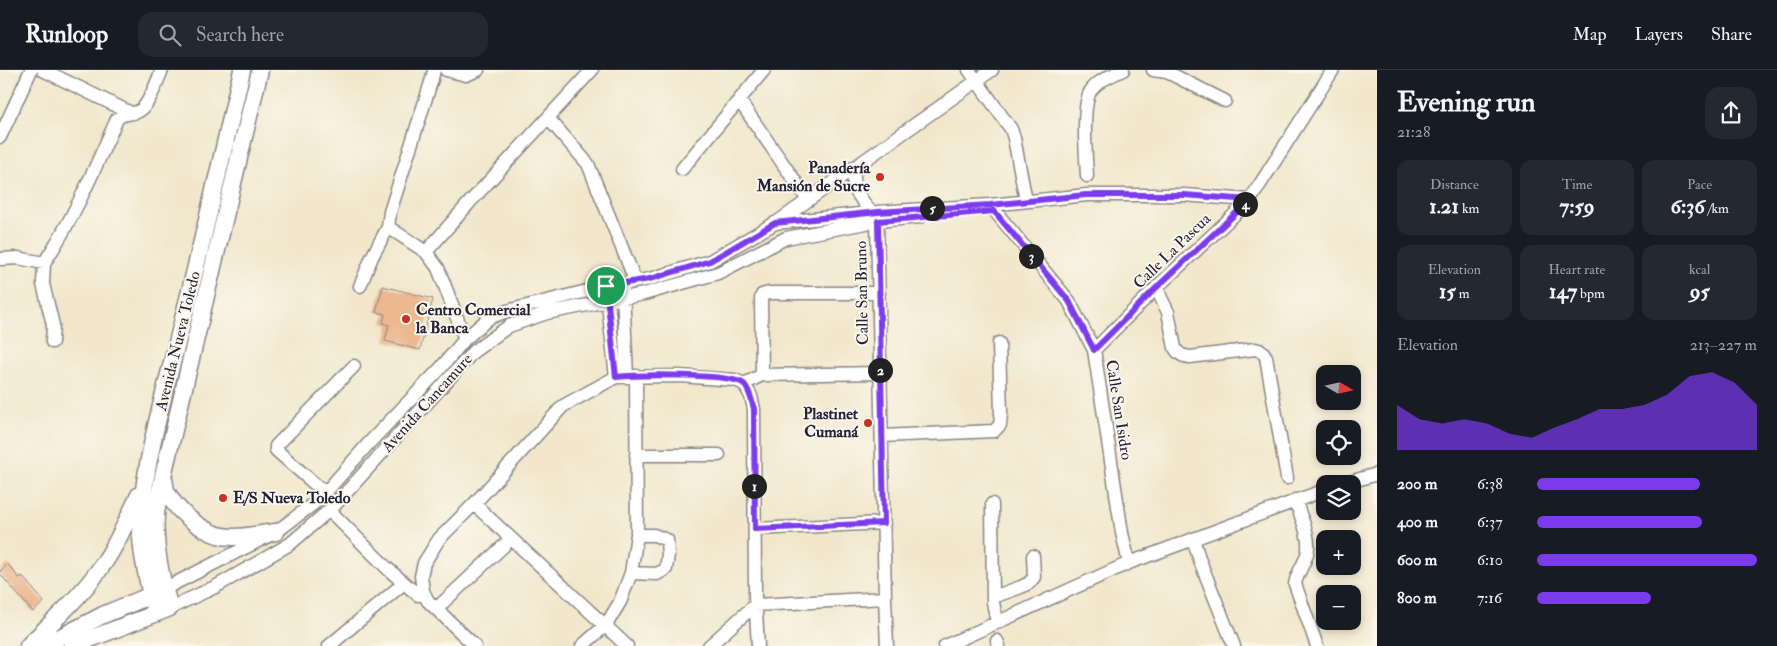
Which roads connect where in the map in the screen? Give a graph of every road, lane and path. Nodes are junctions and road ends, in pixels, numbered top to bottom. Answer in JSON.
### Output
{"nodes":[{"id":1,"x":31,"y":70,"type":"edge"},
{"id":2,"x":43,"y":70,"type":"edge"},
{"id":3,"x":162,"y":70,"type":"edge"},
{"id":4,"x":242,"y":70,"type":"edge"},
{"id":5,"x":260,"y":70,"type":"edge"},
{"id":6,"x":434,"y":70,"type":"edge"},
{"id":7,"x":446,"y":70,"type":"edge"},
{"id":8,"x":478,"y":70,"type":"edge"},
{"id":9,"x":592,"y":70,"type":"edge"},
{"id":10,"x":764,"y":70,"type":"edge"},
{"id":11,"x":969,"y":70,"type":"edge"},
{"id":12,"x":992,"y":70,"type":"edge"},
{"id":13,"x":1123,"y":70,"type":"edge"},
{"id":14,"x":1153,"y":70,"type":"edge"},
{"id":15,"x":1333,"y":70,"type":"edge"},
{"id":16,"x":976,"y":81,"type":"junction"},
{"id":17,"x":739,"y":100,"type":"junction"},
{"id":18,"x":1225,"y":101,"type":"dead end"},
{"id":19,"x":131,"y":114,"type":"junction"},
{"id":20,"x":548,"y":118,"type":"junction"},
{"id":21,"x":0,"y":137,"type":"edge"},
{"id":22,"x":854,"y":167,"type":"junction"},
{"id":23,"x":682,"y":169,"type":"dead end"},
{"id":24,"x":1087,"y":176,"type":"dead end"},
{"id":25,"x":808,"y":200,"type":"junction"},
{"id":26,"x":1250,"y":200,"type":"junction"},
{"id":27,"x":1026,"y":201,"type":"junction"},
{"id":28,"x":992,"y":208,"type":"junction"},
{"id":29,"x":874,"y":217,"type":"junction"},
{"id":30,"x":775,"y":223,"type":"junction"},
{"id":31,"x":388,"y":227,"type":"junction"},
{"id":32,"x":426,"y":252,"type":"junction"},
{"id":33,"x":0,"y":259,"type":"edge"},
{"id":34,"x":44,"y":263,"type":"junction"},
{"id":35,"x":636,"y":280,"type":"junction"},
{"id":36,"x":622,"y":283,"type":"junction"},
{"id":37,"x":360,"y":286,"type":"dead end"},
{"id":38,"x":606,"y":286,"type":"junction"},
{"id":39,"x":1157,"y":287,"type":"junction"},
{"id":40,"x":879,"y":293,"type":"junction"},
{"id":41,"x":625,"y":298,"type":"junction"},
{"id":42,"x":608,"y":301,"type":"junction"},
{"id":43,"x":625,"y":326,"type":"junction"},
{"id":44,"x":610,"y":327,"type":"junction"},
{"id":45,"x":465,"y":339,"type":"junction"},
{"id":46,"x":52,"y":342,"type":"dead end"},
{"id":47,"x":999,"y":344,"type":"dead end"},
{"id":48,"x":1094,"y":350,"type":"junction"},
{"id":49,"x":354,"y":366,"type":"dead end"},
{"id":50,"x":880,"y":373,"type":"junction"},
{"id":51,"x":762,"y":375,"type":"junction"},
{"id":52,"x":627,"y":376,"type":"junction"},
{"id":53,"x":744,"y":384,"type":"junction"},
{"id":54,"x":882,"y":436,"type":"junction"},
{"id":55,"x":636,"y":455,"type":"junction"},
{"id":56,"x":719,"y":455,"type":"dead end"},
{"id":57,"x":1377,"y":474,"type":"edge"},
{"id":58,"x":163,"y":476,"type":"junction"},
{"id":59,"x":1287,"y":478,"type":"dead end"},
{"id":60,"x":1361,"y":479,"type":"edge"},
{"id":61,"x":145,"y":482,"type":"junction"},
{"id":62,"x":325,"y":493,"type":"junction"},
{"id":63,"x":1316,"y":493,"type":"edge"},
{"id":64,"x":1295,"y":500,"type":"junction"},
{"id":65,"x":474,"y":504,"type":"junction"},
{"id":66,"x":992,"y":504,"type":"dead end"},
{"id":67,"x":329,"y":510,"type":"junction"},
{"id":68,"x":884,"y":523,"type":"junction"},
{"id":69,"x":755,"y":529,"type":"junction"},
{"id":70,"x":276,"y":532,"type":"junction"},
{"id":71,"x":1122,"y":533,"type":"junction"},
{"id":72,"x":637,"y":535,"type":"junction"},
{"id":73,"x":1193,"y":538,"type":"junction"},
{"id":74,"x":511,"y":539,"type":"junction"},
{"id":75,"x":1033,"y":556,"type":"dead end"},
{"id":76,"x":1143,"y":558,"type":"junction"},
{"id":77,"x":1129,"y":563,"type":"junction"},
{"id":78,"x":631,"y":573,"type":"junction"},
{"id":79,"x":404,"y":583,"type":"junction"},
{"id":80,"x":158,"y":593,"type":"junction"},
{"id":81,"x":425,"y":596,"type":"junction"},
{"id":82,"x":993,"y":597,"type":"junction"},
{"id":83,"x":885,"y":598,"type":"junction"},
{"id":84,"x":756,"y":604,"type":"junction"},
{"id":85,"x":436,"y":609,"type":"junction"},
{"id":86,"x":162,"y":611,"type":"junction"},
{"id":87,"x":997,"y":623,"type":"junction"},
{"id":88,"x":606,"y":625,"type":"junction"},
{"id":89,"x":467,"y":644,"type":"edge"},
{"id":90,"x":28,"y":646,"type":"edge"},
{"id":91,"x":43,"y":646,"type":"edge"},
{"id":92,"x":72,"y":646,"type":"edge"},
{"id":93,"x":329,"y":646,"type":"edge"},
{"id":94,"x":582,"y":646,"type":"edge"},
{"id":95,"x":627,"y":646,"type":"edge"},
{"id":96,"x":709,"y":646,"type":"edge"},
{"id":97,"x":758,"y":646,"type":"edge"},
{"id":98,"x":887,"y":646,"type":"edge"},
{"id":99,"x":945,"y":646,"type":"edge"},
{"id":100,"x":1234,"y":646,"type":"edge"},
{"id":101,"x":1317,"y":646,"type":"edge"}],
"edges":[{"from":1,"to":21,"type":"street"},
{"from":2,"to":19,"type":"street"},
{"from":3,"to":19,"type":"street"},
{"from":4,"to":61,"type":"main road","name":"Avenida Nueva Toledo"},
{"from":5,"to":58,"type":"main road","name":"Avenida Nueva Toledo"},
{"from":6,"to":31,"type":"street"},
{"from":7,"to":8,"type":"street"},
{"from":9,"to":20,"type":"street"},
{"from":10,"to":17,"type":"street"},
{"from":11,"to":16,"type":"street"},
{"from":12,"to":16,"type":"street"},
{"from":13,"to":24,"type":"street"},
{"from":14,"to":18,"type":"street"},
{"from":15,"to":26,"type":"street","name":"Calle La Pascua"},
{"from":16,"to":22,"type":"street"},
{"from":16,"to":27,"type":"street"},
{"from":17,"to":23,"type":"street"},
{"from":17,"to":25,"type":"street"},
{"from":19,"to":34,"type":"street"},
{"from":20,"to":32,"type":"street"},
{"from":20,"to":35,"type":"street"},
{"from":22,"to":25,"type":"street"},
{"from":22,"to":29,"type":"street"},
{"from":25,"to":30,"type":"street"},
{"from":26,"to":27,"type":"street","name":"Avenida Cancamure"},
{"from":26,"to":39,"type":"street","name":"Calle La Pascua"},
{"from":27,"to":28,"type":"street","name":"Avenida Cancamure"},
{"from":28,"to":29,"type":"street","name":"Avenida Cancamure"},
{"from":28,"to":48,"type":"street","name":"Calle San Isidro"},
{"from":29,"to":30,"type":"street","name":"Avenida Cancamure"},
{"from":29,"to":40,"type":"street","name":"Calle San Bruno"},
{"from":29,"to":41,"type":"street","name":"Avenida Cancamure"},
{"from":30,"to":35,"type":"street","name":"Avenida Cancamure"},
{"from":31,"to":32,"type":"street"},
{"from":31,"to":37,"type":"street"},
{"from":32,"to":45,"type":"street"},
{"from":33,"to":34,"type":"street"},
{"from":34,"to":46,"type":"street"},
{"from":35,"to":36,"type":"street","name":"Avenida Cancamure"},
{"from":36,"to":38,"type":"street","name":"Avenida Cancamure"},
{"from":36,"to":41,"type":"street"},
{"from":38,"to":42,"type":"street"},
{"from":38,"to":45,"type":"street","name":"Avenida Cancamure"},
{"from":39,"to":48,"type":"street","name":"Calle La Pascua"},
{"from":39,"to":59,"type":"street"},
{"from":40,"to":50,"type":"street","name":"Calle San Bruno"},
{"from":40,"to":51,"type":"street"},
{"from":41,"to":42,"type":"street","name":"Avenida Cancamure"},
{"from":41,"to":43,"type":"street"},
{"from":42,"to":44,"type":"street"},
{"from":42,"to":67,"type":"street","name":"Avenida Cancamure"},
{"from":43,"to":44,"type":"street"},
{"from":43,"to":52,"type":"street"},
{"from":44,"to":52,"type":"street"},
{"from":45,"to":62,"type":"street","name":"Avenida Cancamure"},
{"from":47,"to":54,"type":"street"},
{"from":48,"to":71,"type":"street","name":"Calle San Isidro"},
{"from":49,"to":62,"type":"street"},
{"from":50,"to":51,"type":"street"},
{"from":50,"to":54,"type":"street","name":"Calle San Bruno"},
{"from":51,"to":53,"type":"street"},
{"from":52,"to":53,"type":"street"},
{"from":52,"to":55,"type":"street"},
{"from":52,"to":65,"type":"street"},
{"from":53,"to":69,"type":"street"},
{"from":54,"to":68,"type":"street","name":"Calle San Bruno"},
{"from":55,"to":56,"type":"street"},
{"from":55,"to":72,"type":"street"},
{"from":57,"to":60,"type":"street"},
{"from":58,"to":70,"type":"main road"},
{"from":58,"to":80,"type":"main road","name":"Avenida Nueva Toledo"},
{"from":61,"to":80,"type":"main road","name":"Avenida Nueva Toledo"},
{"from":61,"to":90,"type":"main road"},
{"from":62,"to":70,"type":"street","name":"Avenida Cancamure"},
{"from":63,"to":64,"type":"street"},
{"from":64,"to":73,"type":"street"},
{"from":64,"to":101,"type":"street"},
{"from":65,"to":74,"type":"street"},
{"from":65,"to":81,"type":"street"},
{"from":66,"to":82,"type":"street"},
{"from":67,"to":79,"type":"street"},
{"from":67,"to":86,"type":"street","name":"Avenida Cancamure"},
{"from":68,"to":69,"type":"street"},
{"from":68,"to":83,"type":"street","name":"Calle San Bruno"},
{"from":69,"to":84,"type":"street"},
{"from":70,"to":80,"type":"street","name":"Avenida Cancamure"},
{"from":71,"to":76,"type":"street"},
{"from":71,"to":77,"type":"street","name":"Calle San Isidro"},
{"from":72,"to":78,"type":"street"},
{"from":72,"to":78,"type":"street"},
{"from":73,"to":76,"type":"street"},
{"from":73,"to":100,"type":"street"},
{"from":74,"to":85,"type":"street"},
{"from":74,"to":88,"type":"street"},
{"from":75,"to":82,"type":"street"},
{"from":76,"to":77,"type":"street"},
{"from":77,"to":87,"type":"street"},
{"from":78,"to":88,"type":"street"},
{"from":79,"to":81,"type":"street"},
{"from":79,"to":93,"type":"street"},
{"from":80,"to":86,"type":"main road","name":"Avenida Nueva Toledo"},
{"from":80,"to":91,"type":"main road","name":"Avenida Cancamure"},
{"from":81,"to":85,"type":"street"},
{"from":82,"to":87,"type":"street"},
{"from":83,"to":84,"type":"street"},
{"from":83,"to":98,"type":"street","name":"Calle San Bruno"},
{"from":84,"to":96,"type":"street"},
{"from":84,"to":97,"type":"street"},
{"from":85,"to":89,"type":"street"},
{"from":86,"to":92,"type":"main road","name":"Avenida Cancamure"},
{"from":87,"to":99,"type":"street"},
{"from":88,"to":94,"type":"street"},
{"from":88,"to":95,"type":"street"}]}
